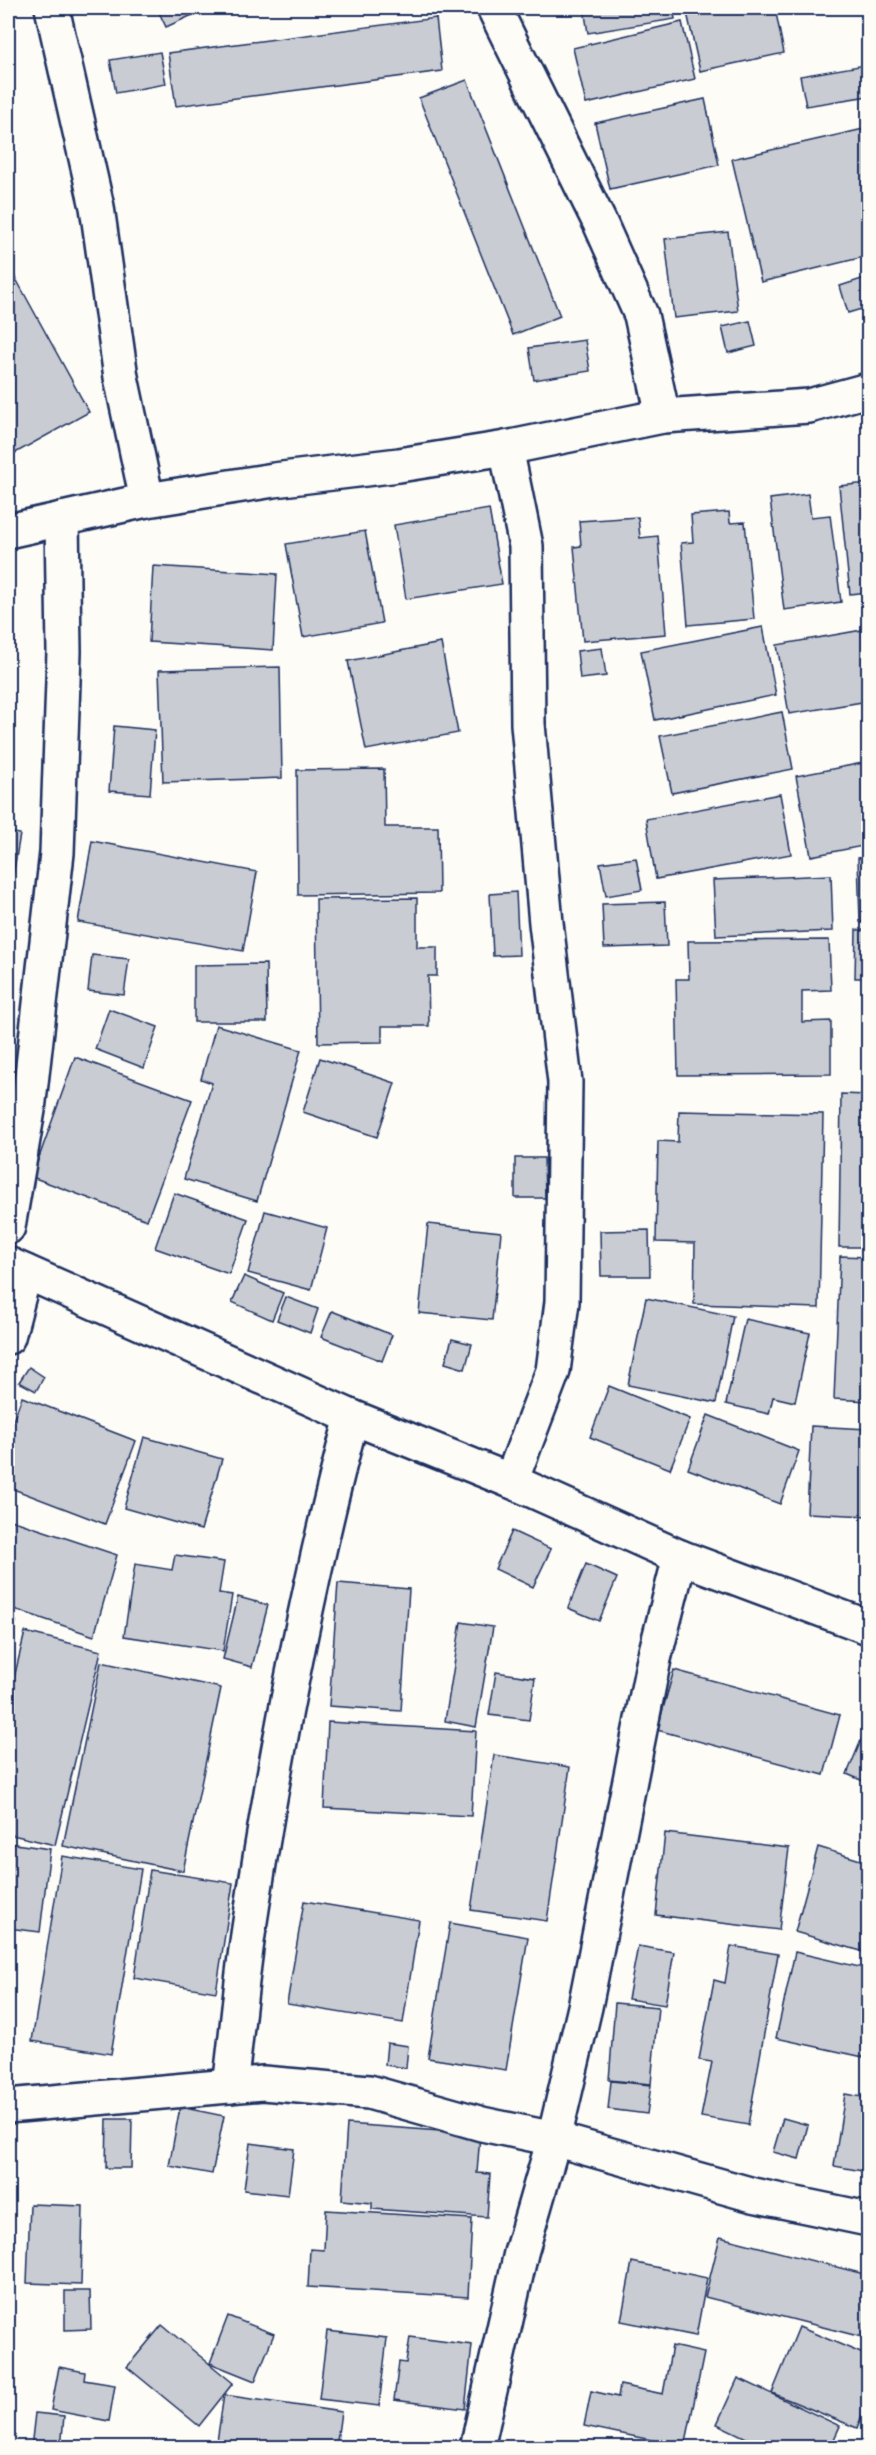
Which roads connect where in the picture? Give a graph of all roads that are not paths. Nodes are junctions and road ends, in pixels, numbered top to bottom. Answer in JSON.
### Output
{"nodes":[{"id":1,"x":52,"y":8,"type":"edge"},
{"id":2,"x":494,"y":8,"type":"edge"},
{"id":3,"x":868,"y":390,"type":"edge"},
{"id":4,"x":663,"y":416,"type":"junction"},
{"id":5,"x":506,"y":448,"type":"junction"},
{"id":6,"x":147,"y":500,"type":"junction"},
{"id":7,"x":62,"y":519,"type":"junction"},
{"id":8,"x":8,"y":531,"type":"edge"},
{"id":9,"x":8,"y":1227,"type":"edge"},
{"id":10,"x":16,"y":1268,"type":"edge"},
{"id":11,"x":8,"y":1337,"type":"edge"},
{"id":12,"x":352,"y":1417,"type":"junction"},
{"id":13,"x":511,"y":1481,"type":"junction"},
{"id":14,"x":680,"y":1557,"type":"junction"},
{"id":15,"x":868,"y":1627,"type":"edge"},
{"id":16,"x":230,"y":2086,"type":"junction"},
{"id":17,"x":8,"y":2106,"type":"edge"},
{"id":18,"x":554,"y":2139,"type":"junction"},
{"id":19,"x":868,"y":2219,"type":"edge"},
{"id":20,"x":477,"y":2448,"type":"edge"}],
"edges":[{"from":1,"to":6,"type":"street"},
{"from":2,"to":4,"type":"street"},
{"from":3,"to":4,"type":"street"},
{"from":4,"to":5,"type":"street"},
{"from":5,"to":6,"type":"street"},
{"from":5,"to":13,"type":"street"},
{"from":6,"to":7,"type":"street"},
{"from":7,"to":8,"type":"street"},
{"from":7,"to":9,"type":"street"},
{"from":10,"to":11,"type":"street"},
{"from":10,"to":12,"type":"street"},
{"from":12,"to":13,"type":"street"},
{"from":12,"to":16,"type":"street"},
{"from":13,"to":14,"type":"street"},
{"from":14,"to":15,"type":"street"},
{"from":14,"to":18,"type":"street"},
{"from":16,"to":17,"type":"street"},
{"from":16,"to":18,"type":"street"},
{"from":18,"to":19,"type":"street"},
{"from":18,"to":20,"type":"street"}]}
